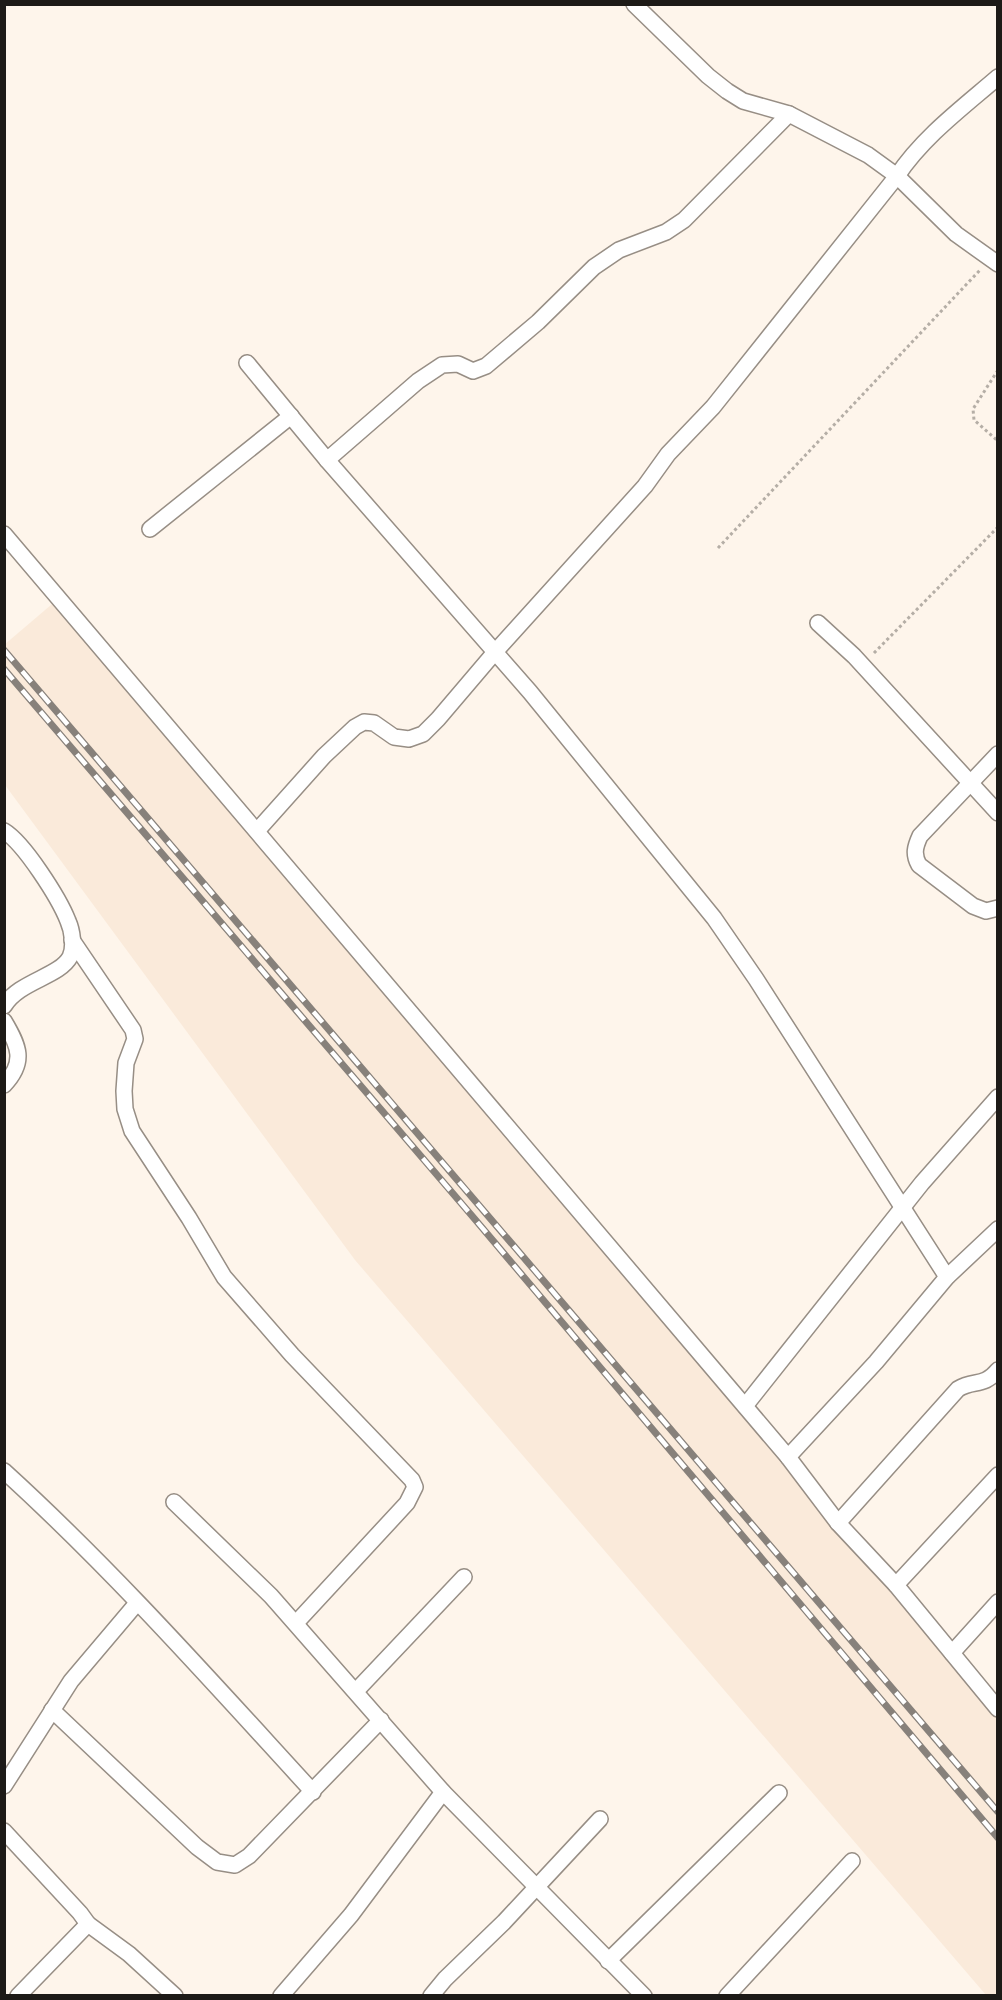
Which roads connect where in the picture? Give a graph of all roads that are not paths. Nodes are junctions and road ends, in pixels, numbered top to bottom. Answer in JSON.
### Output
{"nodes":[{"id":1,"x":634,"y":4,"type":"edge"},
{"id":2,"x":998,"y":77,"type":"edge"},
{"id":3,"x":789,"y":114,"type":"junction"},
{"id":4,"x":897,"y":176,"type":"junction"},
{"id":5,"x":994,"y":262,"type":"edge"},
{"id":6,"x":247,"y":363,"type":"dead end"},
{"id":7,"x":291,"y":416,"type":"junction"},
{"id":8,"x":327,"y":460,"type":"junction"},
{"id":9,"x":150,"y":529,"type":"dead end"},
{"id":10,"x":4,"y":534,"type":"edge"},
{"id":11,"x":819,"y":623,"type":"dead end"},
{"id":12,"x":495,"y":652,"type":"junction"},
{"id":13,"x":998,"y":754,"type":"edge"},
{"id":14,"x":969,"y":783,"type":"junction"},
{"id":15,"x":998,"y":813,"type":"edge"},
{"id":16,"x":4,"y":831,"type":"edge"},
{"id":17,"x":257,"y":831,"type":"junction"},
{"id":18,"x":998,"y":908,"type":"edge"},
{"id":19,"x":72,"y":939,"type":"junction"},
{"id":20,"x":4,"y":1006,"type":"edge"},
{"id":21,"x":4,"y":1022,"type":"edge"},
{"id":22,"x":4,"y":1085,"type":"edge"},
{"id":23,"x":998,"y":1097,"type":"edge"},
{"id":24,"x":903,"y":1208,"type":"junction"},
{"id":25,"x":998,"y":1229,"type":"edge"},
{"id":26,"x":947,"y":1277,"type":"junction"},
{"id":27,"x":998,"y":1370,"type":"edge"},
{"id":28,"x":744,"y":1406,"type":"junction"},
{"id":29,"x":788,"y":1457,"type":"junction"},
{"id":30,"x":4,"y":1471,"type":"edge"},
{"id":31,"x":998,"y":1474,"type":"edge"},
{"id":32,"x":174,"y":1502,"type":"dead end"},
{"id":33,"x":838,"y":1523,"type":"junction"},
{"id":34,"x":464,"y":1577,"type":"dead end"},
{"id":35,"x":897,"y":1585,"type":"junction"},
{"id":36,"x":998,"y":1602,"type":"edge"},
{"id":37,"x":137,"y":1603,"type":"junction"},
{"id":38,"x":296,"y":1623,"type":"junction"},
{"id":39,"x":952,"y":1653,"type":"junction"},
{"id":40,"x":356,"y":1691,"type":"junction"},
{"id":41,"x":998,"y":1708,"type":"edge"},
{"id":42,"x":52,"y":1710,"type":"junction"},
{"id":43,"x":381,"y":1720,"type":"junction"},
{"id":44,"x":4,"y":1786,"type":"edge"},
{"id":45,"x":313,"y":1792,"type":"junction"},
{"id":46,"x":443,"y":1792,"type":"junction"},
{"id":47,"x":779,"y":1793,"type":"dead end"},
{"id":48,"x":600,"y":1819,"type":"dead end"},
{"id":49,"x":4,"y":1831,"type":"edge"},
{"id":50,"x":852,"y":1861,"type":"dead end"},
{"id":51,"x":538,"y":1886,"type":"junction"},
{"id":52,"x":88,"y":1923,"type":"junction"},
{"id":53,"x":608,"y":1961,"type":"junction"},
{"id":54,"x":18,"y":1995,"type":"edge"},
{"id":55,"x":175,"y":1995,"type":"edge"},
{"id":56,"x":281,"y":1995,"type":"edge"},
{"id":57,"x":431,"y":1995,"type":"edge"},
{"id":58,"x":644,"y":1995,"type":"edge"},
{"id":59,"x":727,"y":1995,"type":"edge"}],
"edges":[{"from":1,"to":3,"type":"street"},
{"from":2,"to":4,"type":"street"},
{"from":3,"to":4,"type":"street"},
{"from":3,"to":8,"type":"street"},
{"from":4,"to":5,"type":"street"},
{"from":4,"to":12,"type":"street"},
{"from":6,"to":7,"type":"street"},
{"from":7,"to":8,"type":"street"},
{"from":7,"to":9,"type":"street"},
{"from":8,"to":12,"type":"street"},
{"from":10,"to":17,"type":"street"},
{"from":11,"to":14,"type":"street"},
{"from":12,"to":17,"type":"street"},
{"from":12,"to":24,"type":"street"},
{"from":13,"to":14,"type":"street"},
{"from":14,"to":15,"type":"street"},
{"from":14,"to":18,"type":"street"},
{"from":16,"to":19,"type":"street"},
{"from":17,"to":28,"type":"street"},
{"from":19,"to":20,"type":"street"},
{"from":19,"to":38,"type":"street"},
{"from":21,"to":22,"type":"street"},
{"from":23,"to":24,"type":"street"},
{"from":24,"to":26,"type":"street"},
{"from":24,"to":28,"type":"street"},
{"from":25,"to":26,"type":"street"},
{"from":26,"to":29,"type":"street"},
{"from":27,"to":33,"type":"street"},
{"from":28,"to":29,"type":"street"},
{"from":29,"to":33,"type":"street"},
{"from":30,"to":37,"type":"street"},
{"from":31,"to":35,"type":"street"},
{"from":32,"to":38,"type":"street"},
{"from":33,"to":35,"type":"street"},
{"from":34,"to":40,"type":"street"},
{"from":35,"to":39,"type":"street"},
{"from":36,"to":39,"type":"street"},
{"from":37,"to":42,"type":"street"},
{"from":37,"to":45,"type":"street"},
{"from":38,"to":40,"type":"street"},
{"from":39,"to":41,"type":"street"},
{"from":40,"to":43,"type":"street"},
{"from":42,"to":44,"type":"street"},
{"from":42,"to":45,"type":"street"},
{"from":43,"to":45,"type":"street"},
{"from":43,"to":46,"type":"street"},
{"from":46,"to":51,"type":"street"},
{"from":46,"to":56,"type":"street"},
{"from":47,"to":53,"type":"street"},
{"from":48,"to":51,"type":"street"},
{"from":49,"to":52,"type":"street"},
{"from":50,"to":59,"type":"street"},
{"from":51,"to":53,"type":"street"},
{"from":51,"to":57,"type":"street"},
{"from":52,"to":54,"type":"street"},
{"from":52,"to":55,"type":"street"},
{"from":53,"to":58,"type":"street"}]}
